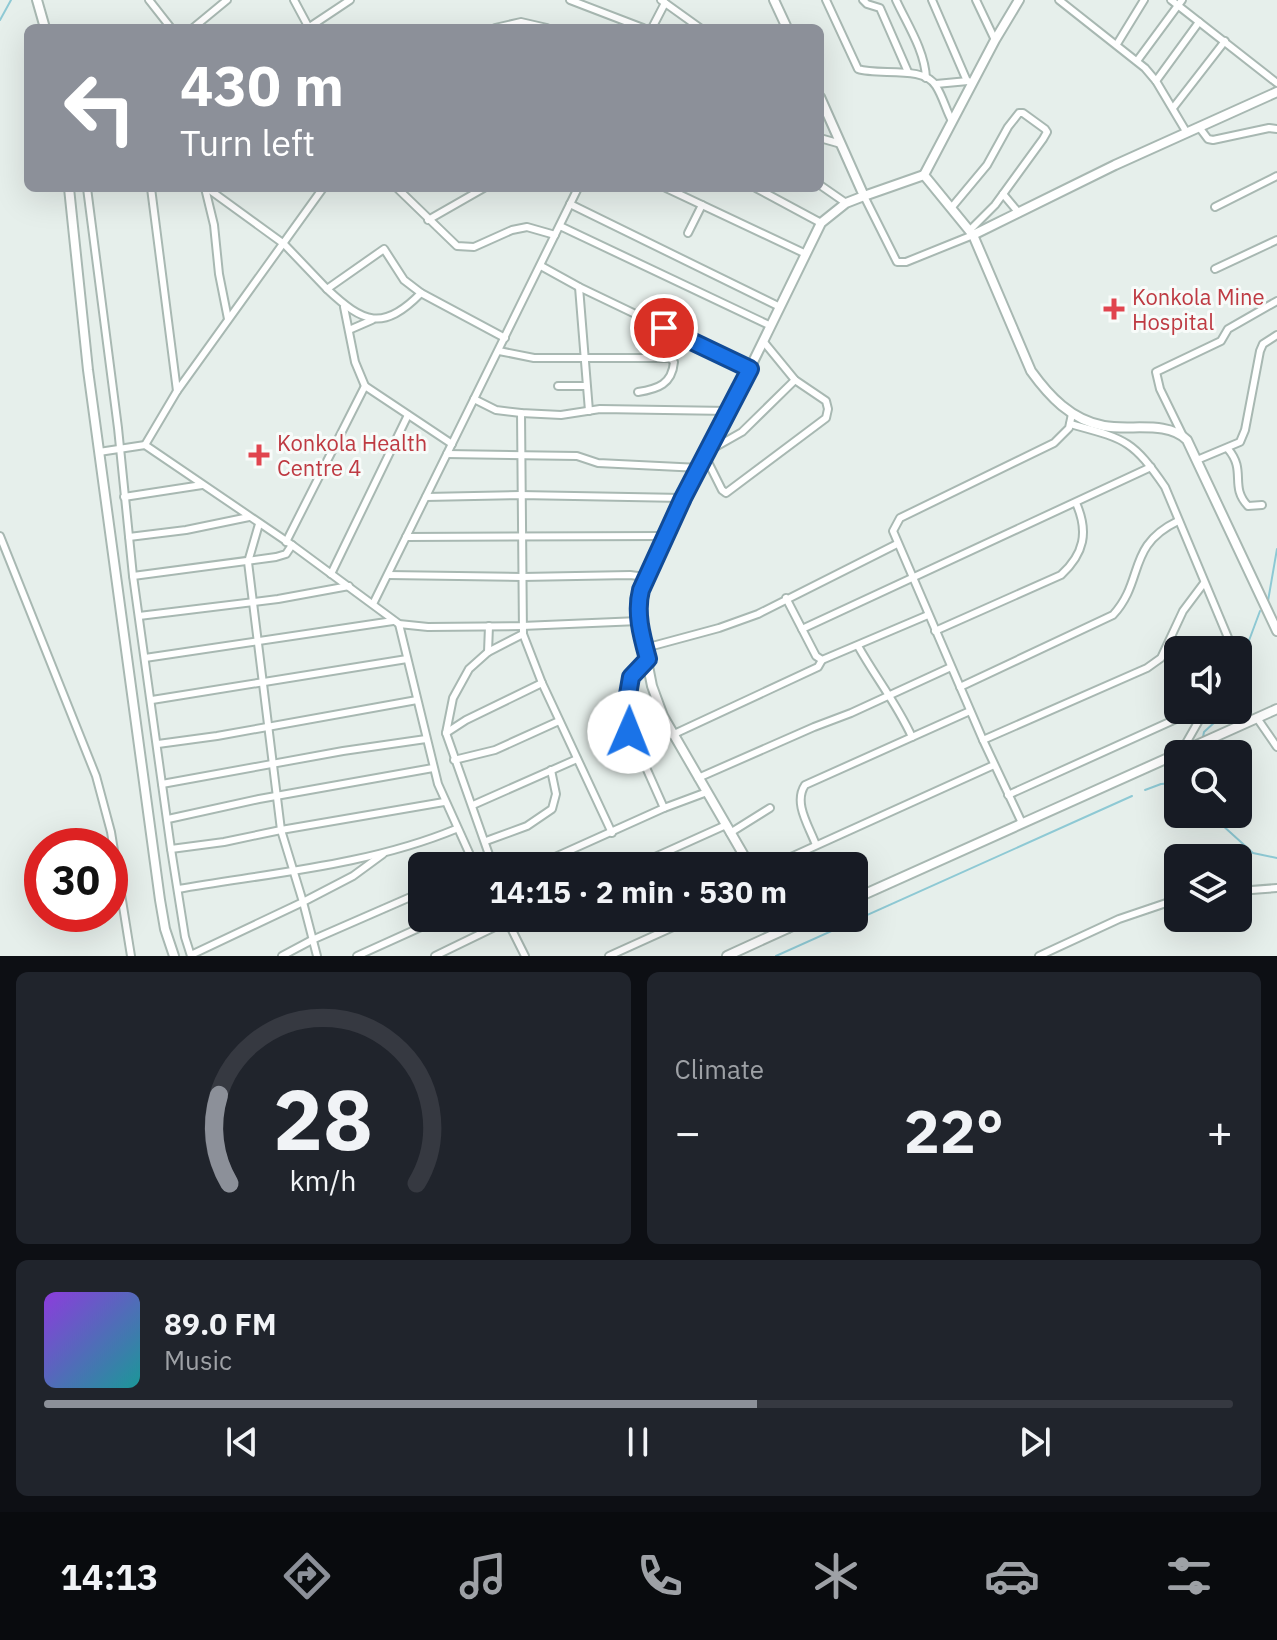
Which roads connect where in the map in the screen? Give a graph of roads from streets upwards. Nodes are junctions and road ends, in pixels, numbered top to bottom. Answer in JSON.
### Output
{"nodes":[{"id":1,"x":37,"y":0,"type":"edge"},
{"id":2,"x":149,"y":0,"type":"edge"},
{"id":3,"x":227,"y":0,"type":"edge"},
{"id":4,"x":294,"y":0,"type":"edge"},
{"id":5,"x":350,"y":0,"type":"edge"},
{"id":6,"x":570,"y":0,"type":"edge"},
{"id":7,"x":774,"y":0,"type":"edge"},
{"id":8,"x":826,"y":0,"type":"edge"},
{"id":9,"x":863,"y":0,"type":"edge"},
{"id":10,"x":896,"y":0,"type":"edge"},
{"id":11,"x":932,"y":0,"type":"edge"},
{"id":12,"x":976,"y":0,"type":"edge"},
{"id":13,"x":1059,"y":0,"type":"edge"},
{"id":14,"x":1144,"y":0,"type":"edge"},
{"id":15,"x":1171,"y":0,"type":"edge"},
{"id":16,"x":1018,"y":1,"type":"edge"},
{"id":17,"x":663,"y":2,"type":"edge"},
{"id":18,"x":1180,"y":2,"type":"edge"},
{"id":19,"x":1199,"y":22,"type":"junction"},
{"id":20,"x":44,"y":24,"type":"edge"},
{"id":21,"x":168,"y":24,"type":"edge"},
{"id":22,"x":198,"y":24,"type":"edge"},
{"id":23,"x":307,"y":24,"type":"edge"},
{"id":24,"x":315,"y":24,"type":"edge"},
{"id":25,"x":633,"y":24,"type":"edge"},
{"id":26,"x":654,"y":24,"type":"edge"},
{"id":27,"x":694,"y":24,"type":"edge"},
{"id":28,"x":785,"y":24,"type":"edge"},
{"id":29,"x":995,"y":40,"type":"junction"},
{"id":30,"x":1225,"y":41,"type":"junction"},
{"id":31,"x":1117,"y":44,"type":"junction"},
{"id":32,"x":1137,"y":61,"type":"junction"},
{"id":33,"x":908,"y":72,"type":"junction"},
{"id":34,"x":926,"y":78,"type":"junction"},
{"id":35,"x":1156,"y":81,"type":"junction"},
{"id":36,"x":971,"y":82,"type":"junction"},
{"id":37,"x":1277,"y":83,"type":"edge"},
{"id":38,"x":936,"y":84,"type":"junction"},
{"id":39,"x":1277,"y":92,"type":"edge"},
{"id":40,"x":824,"y":106,"type":"edge"},
{"id":41,"x":1173,"y":108,"type":"junction"},
{"id":42,"x":824,"y":115,"type":"edge"},
{"id":43,"x":830,"y":119,"type":"junction"},
{"id":44,"x":952,"y":121,"type":"junction"},
{"id":45,"x":1199,"y":127,"type":"junction"},
{"id":46,"x":1277,"y":129,"type":"edge"},
{"id":47,"x":1187,"y":133,"type":"junction"},
{"id":48,"x":824,"y":139,"type":"edge"},
{"id":49,"x":841,"y":144,"type":"junction"},
{"id":50,"x":924,"y":175,"type":"junction"},
{"id":51,"x":1277,"y":176,"type":"edge"},
{"id":52,"x":824,"y":188,"type":"edge"},
{"id":53,"x":69,"y":192,"type":"edge"},
{"id":54,"x":88,"y":192,"type":"edge"},
{"id":55,"x":152,"y":192,"type":"edge"},
{"id":56,"x":207,"y":192,"type":"edge"},
{"id":57,"x":212,"y":192,"type":"edge"},
{"id":58,"x":320,"y":192,"type":"edge"},
{"id":59,"x":401,"y":192,"type":"edge"},
{"id":60,"x":477,"y":192,"type":"edge"},
{"id":61,"x":576,"y":192,"type":"edge"},
{"id":62,"x":674,"y":192,"type":"edge"},
{"id":63,"x":763,"y":192,"type":"edge"},
{"id":64,"x":1003,"y":194,"type":"junction"},
{"id":65,"x":864,"y":196,"type":"junction"},
{"id":66,"x":846,"y":203,"type":"junction"},
{"id":67,"x":570,"y":204,"type":"junction"},
{"id":68,"x":702,"y":205,"type":"junction"},
{"id":69,"x":952,"y":207,"type":"junction"},
{"id":70,"x":1215,"y":207,"type":"dead end"},
{"id":71,"x":1019,"y":213,"type":"junction"},
{"id":72,"x":428,"y":220,"type":"junction"},
{"id":73,"x":821,"y":223,"type":"junction"},
{"id":74,"x":560,"y":226,"type":"junction"},
{"id":75,"x":972,"y":232,"type":"junction"},
{"id":76,"x":688,"y":233,"type":"dead end"},
{"id":77,"x":555,"y":235,"type":"junction"},
{"id":78,"x":1277,"y":240,"type":"edge"},
{"id":79,"x":284,"y":244,"type":"junction"},
{"id":80,"x":806,"y":254,"type":"junction"},
{"id":81,"x":541,"y":266,"type":"junction"},
{"id":82,"x":1215,"y":269,"type":"dead end"},
{"id":83,"x":579,"y":287,"type":"junction"},
{"id":84,"x":327,"y":289,"type":"junction"},
{"id":85,"x":421,"y":293,"type":"junction"},
{"id":86,"x":1277,"y":301,"type":"edge"},
{"id":87,"x":344,"y":307,"type":"junction"},
{"id":88,"x":780,"y":307,"type":"junction"},
{"id":89,"x":228,"y":319,"type":"junction"},
{"id":90,"x":374,"y":319,"type":"junction"},
{"id":91,"x":771,"y":326,"type":"junction"},
{"id":92,"x":349,"y":330,"type":"junction"},
{"id":93,"x":1277,"y":335,"type":"edge"},
{"id":94,"x":505,"y":338,"type":"junction"},
{"id":95,"x":763,"y":341,"type":"junction"},
{"id":96,"x":499,"y":351,"type":"junction"},
{"id":97,"x":584,"y":358,"type":"junction"},
{"id":98,"x":750,"y":369,"type":"junction"},
{"id":99,"x":795,"y":380,"type":"junction"},
{"id":100,"x":365,"y":386,"type":"junction"},
{"id":101,"x":558,"y":386,"type":"dead end"},
{"id":102,"x":586,"y":386,"type":"junction"},
{"id":103,"x":177,"y":391,"type":"junction"},
{"id":104,"x":638,"y":392,"type":"dead end"},
{"id":105,"x":474,"y":399,"type":"junction"},
{"id":106,"x":589,"y":411,"type":"junction"},
{"id":107,"x":729,"y":411,"type":"junction"},
{"id":108,"x":521,"y":413,"type":"junction"},
{"id":109,"x":408,"y":415,"type":"junction"},
{"id":110,"x":1071,"y":419,"type":"junction"},
{"id":111,"x":1182,"y":434,"type":"junction"},
{"id":112,"x":452,"y":444,"type":"junction"},
{"id":113,"x":145,"y":445,"type":"junction"},
{"id":114,"x":120,"y":448,"type":"junction"},
{"id":115,"x":1228,"y":449,"type":"junction"},
{"id":116,"x":99,"y":452,"type":"junction"},
{"id":117,"x":447,"y":454,"type":"junction"},
{"id":118,"x":707,"y":454,"type":"junction"},
{"id":119,"x":521,"y":456,"type":"junction"},
{"id":120,"x":1197,"y":460,"type":"junction"},
{"id":121,"x":1151,"y":467,"type":"junction"},
{"id":122,"x":700,"y":468,"type":"junction"},
{"id":123,"x":202,"y":485,"type":"junction"},
{"id":124,"x":520,"y":495,"type":"junction"},
{"id":125,"x":124,"y":497,"type":"junction"},
{"id":126,"x":426,"y":497,"type":"junction"},
{"id":127,"x":683,"y":498,"type":"junction"},
{"id":128,"x":1076,"y":503,"type":"junction"},
{"id":129,"x":1262,"y":505,"type":"dead end"},
{"id":130,"x":249,"y":517,"type":"junction"},
{"id":131,"x":1178,"y":521,"type":"junction"},
{"id":132,"x":259,"y":524,"type":"junction"},
{"id":133,"x":0,"y":536,"type":"edge"},
{"id":134,"x":665,"y":536,"type":"junction"},
{"id":135,"x":129,"y":537,"type":"junction"},
{"id":136,"x":406,"y":537,"type":"junction"},
{"id":137,"x":522,"y":537,"type":"junction"},
{"id":138,"x":289,"y":543,"type":"junction"},
{"id":139,"x":897,"y":544,"type":"junction"},
{"id":140,"x":248,"y":562,"type":"junction"},
{"id":141,"x":331,"y":574,"type":"junction"},
{"id":142,"x":388,"y":575,"type":"junction"},
{"id":143,"x":133,"y":576,"type":"junction"},
{"id":144,"x":522,"y":577,"type":"junction"},
{"id":145,"x":646,"y":577,"type":"junction"},
{"id":146,"x":911,"y":577,"type":"junction"},
{"id":147,"x":1204,"y":583,"type":"junction"},
{"id":148,"x":349,"y":586,"type":"junction"},
{"id":149,"x":786,"y":598,"type":"junction"},
{"id":150,"x":253,"y":602,"type":"junction"},
{"id":151,"x":373,"y":604,"type":"junction"},
{"id":152,"x":1265,"y":606,"type":"junction"},
{"id":153,"x":1277,"y":608,"type":"edge"},
{"id":154,"x":928,"y":615,"type":"junction"},
{"id":155,"x":139,"y":616,"type":"junction"},
{"id":156,"x":639,"y":621,"type":"junction"},
{"id":157,"x":396,"y":623,"type":"junction"},
{"id":158,"x":489,"y":626,"type":"junction"},
{"id":159,"x":802,"y":629,"type":"junction"},
{"id":160,"x":522,"y":630,"type":"junction"},
{"id":161,"x":935,"y":631,"type":"junction"},
{"id":162,"x":1277,"y":631,"type":"edge"},
{"id":163,"x":1227,"y":636,"type":"edge"},
{"id":164,"x":258,"y":641,"type":"junction"},
{"id":165,"x":858,"y":646,"type":"junction"},
{"id":166,"x":645,"y":648,"type":"junction"},
{"id":167,"x":488,"y":652,"type":"junction"},
{"id":168,"x":145,"y":658,"type":"junction"},
{"id":169,"x":407,"y":659,"type":"junction"},
{"id":170,"x":648,"y":659,"type":"junction"},
{"id":171,"x":822,"y":660,"type":"junction"},
{"id":172,"x":951,"y":667,"type":"junction"},
{"id":173,"x":264,"y":682,"type":"junction"},
{"id":174,"x":542,"y":683,"type":"junction"},
{"id":175,"x":960,"y":687,"type":"junction"},
{"id":176,"x":889,"y":695,"type":"junction"},
{"id":177,"x":152,"y":700,"type":"junction"},
{"id":178,"x":417,"y":700,"type":"junction"},
{"id":179,"x":1277,"y":709,"type":"edge"},
{"id":180,"x":970,"y":711,"type":"junction"},
{"id":181,"x":1257,"y":718,"type":"junction"},
{"id":182,"x":559,"y":721,"type":"junction"},
{"id":183,"x":1165,"y":724,"type":"edge"},
{"id":184,"x":270,"y":726,"type":"junction"},
{"id":185,"x":446,"y":733,"type":"junction"},
{"id":186,"x":672,"y":735,"type":"junction"},
{"id":187,"x":912,"y":737,"type":"junction"},
{"id":188,"x":426,"y":739,"type":"junction"},
{"id":189,"x":983,"y":740,"type":"junction"},
{"id":190,"x":1208,"y":740,"type":"edge"},
{"id":191,"x":158,"y":744,"type":"junction"},
{"id":192,"x":1277,"y":747,"type":"edge"},
{"id":193,"x":577,"y":759,"type":"junction"},
{"id":194,"x":454,"y":760,"type":"junction"},
{"id":195,"x":1164,"y":760,"type":"edge"},
{"id":196,"x":274,"y":764,"type":"junction"},
{"id":197,"x":994,"y":765,"type":"junction"},
{"id":198,"x":433,"y":768,"type":"junction"},
{"id":199,"x":551,"y":770,"type":"junction"},
{"id":200,"x":698,"y":778,"type":"junction"},
{"id":201,"x":162,"y":784,"type":"junction"},
{"id":202,"x":707,"y":792,"type":"junction"},
{"id":203,"x":1008,"y":795,"type":"junction"},
{"id":204,"x":277,"y":796,"type":"junction"},
{"id":205,"x":444,"y":802,"type":"junction"},
{"id":206,"x":473,"y":805,"type":"junction"},
{"id":207,"x":664,"y":808,"type":"junction"},
{"id":208,"x":770,"y":808,"type":"dead end"},
{"id":209,"x":168,"y":819,"type":"junction"},
{"id":210,"x":1022,"y":823,"type":"junction"},
{"id":211,"x":456,"y":829,"type":"junction"},
{"id":212,"x":728,"y":829,"type":"junction"},
{"id":213,"x":281,"y":830,"type":"junction"},
{"id":214,"x":612,"y":833,"type":"junction"},
{"id":215,"x":486,"y":841,"type":"junction"},
{"id":216,"x":816,"y":845,"type":"junction"},
{"id":217,"x":171,"y":849,"type":"junction"},
{"id":218,"x":386,"y":852,"type":"junction"},
{"id":219,"x":468,"y":852,"type":"edge"},
{"id":220,"x":489,"y":852,"type":"edge"},
{"id":221,"x":567,"y":852,"type":"edge"},
{"id":222,"x":670,"y":852,"type":"edge"},
{"id":223,"x":742,"y":852,"type":"edge"},
{"id":224,"x":801,"y":852,"type":"edge"},
{"id":225,"x":295,"y":870,"type":"junction"},
{"id":226,"x":1277,"y":888,"type":"edge"},
{"id":227,"x":178,"y":889,"type":"junction"},
{"id":228,"x":1252,"y":890,"type":"edge"},
{"id":229,"x":868,"y":893,"type":"edge"},
{"id":230,"x":408,"y":898,"type":"edge"},
{"id":231,"x":303,"y":902,"type":"junction"},
{"id":232,"x":1164,"y":904,"type":"edge"},
{"id":233,"x":410,"y":932,"type":"edge"},
{"id":234,"x":482,"y":932,"type":"edge"},
{"id":235,"x":513,"y":932,"type":"edge"},
{"id":236,"x":662,"y":932,"type":"edge"},
{"id":237,"x":779,"y":932,"type":"edge"},
{"id":238,"x":312,"y":940,"type":"junction"},
{"id":239,"x":524,"y":953,"type":"edge"},
{"id":240,"x":191,"y":955,"type":"edge"},
{"id":241,"x":131,"y":956,"type":"edge"},
{"id":242,"x":174,"y":956,"type":"edge"},
{"id":243,"x":282,"y":956,"type":"edge"},
{"id":244,"x":317,"y":956,"type":"edge"},
{"id":245,"x":357,"y":956,"type":"edge"},
{"id":246,"x":435,"y":956,"type":"edge"},
{"id":247,"x":512,"y":956,"type":"edge"},
{"id":248,"x":609,"y":956,"type":"edge"},
{"id":249,"x":727,"y":956,"type":"edge"},
{"id":250,"x":1039,"y":956,"type":"edge"}],
"edges":[{"from":1,"to":20,"type":"street"},
{"from":2,"to":21,"type":"street"},
{"from":3,"to":22,"type":"street"},
{"from":4,"to":23,"type":"street"},
{"from":5,"to":24,"type":"street"},
{"from":6,"to":25,"type":"street"},
{"from":7,"to":28,"type":"street"},
{"from":8,"to":33,"type":"street"},
{"from":9,"to":33,"type":"street"},
{"from":10,"to":34,"type":"street"},
{"from":11,"to":36,"type":"street"},
{"from":12,"to":29,"type":"street"},
{"from":13,"to":31,"type":"street"},
{"from":14,"to":31,"type":"street"},
{"from":15,"to":18,"type":"street"},
{"from":16,"to":29,"type":"street"},
{"from":17,"to":26,"type":"street"},
{"from":17,"to":27,"type":"street"},
{"from":18,"to":19,"type":"street"},
{"from":18,"to":32,"type":"street"},
{"from":19,"to":30,"type":"street"},
{"from":19,"to":35,"type":"street"},
{"from":29,"to":36,"type":"street"},
{"from":30,"to":37,"type":"street"},
{"from":30,"to":41,"type":"street"},
{"from":31,"to":32,"type":"street"},
{"from":32,"to":35,"type":"street"},
{"from":33,"to":34,"type":"street"},
{"from":34,"to":38,"type":"street"},
{"from":35,"to":41,"type":"street"},
{"from":36,"to":38,"type":"street"},
{"from":36,"to":44,"type":"street"},
{"from":38,"to":44,"type":"street"},
{"from":39,"to":45,"type":"street"},
{"from":40,"to":43,"type":"street"},
{"from":41,"to":47,"type":"street"},
{"from":42,"to":43,"type":"street"},
{"from":43,"to":49,"type":"street"},
{"from":44,"to":50,"type":"street"},
{"from":45,"to":46,"type":"street"},
{"from":45,"to":47,"type":"street"},
{"from":47,"to":71,"type":"street"},
{"from":48,"to":49,"type":"street"},
{"from":49,"to":65,"type":"street"},
{"from":50,"to":65,"type":"street"},
{"from":50,"to":69,"type":"street"},
{"from":51,"to":70,"type":"street"},
{"from":52,"to":66,"type":"street"},
{"from":53,"to":116,"type":"street"},
{"from":54,"to":114,"type":"street"},
{"from":55,"to":103,"type":"street"},
{"from":56,"to":89,"type":"street"},
{"from":57,"to":79,"type":"street"},
{"from":58,"to":79,"type":"street"},
{"from":59,"to":72,"type":"street"},
{"from":60,"to":72,"type":"street"},
{"from":61,"to":67,"type":"street"},
{"from":62,"to":68,"type":"street"},
{"from":63,"to":73,"type":"street"},
{"from":64,"to":69,"type":"street"},
{"from":64,"to":71,"type":"street"},
{"from":64,"to":75,"type":"street"},
{"from":65,"to":66,"type":"street"},
{"from":65,"to":75,"type":"street"},
{"from":66,"to":73,"type":"street"},
{"from":67,"to":74,"type":"street"},
{"from":67,"to":88,"type":"street"},
{"from":68,"to":76,"type":"street"},
{"from":68,"to":80,"type":"street"},
{"from":69,"to":75,"type":"street"},
{"from":71,"to":75,"type":"street"},
{"from":72,"to":77,"type":"street"},
{"from":73,"to":80,"type":"street"},
{"from":74,"to":77,"type":"street"},
{"from":74,"to":91,"type":"street"},
{"from":75,"to":110,"type":"street"},
{"from":77,"to":81,"type":"street"},
{"from":78,"to":82,"type":"street"},
{"from":79,"to":84,"type":"street"},
{"from":79,"to":89,"type":"street"},
{"from":80,"to":88,"type":"street"},
{"from":81,"to":83,"type":"street"},
{"from":81,"to":94,"type":"street"},
{"from":83,"to":97,"type":"street"},
{"from":83,"to":98,"type":"street"},
{"from":84,"to":85,"type":"street"},
{"from":84,"to":87,"type":"street"},
{"from":85,"to":90,"type":"street"},
{"from":85,"to":94,"type":"street"},
{"from":86,"to":111,"type":"street"},
{"from":87,"to":90,"type":"street"},
{"from":87,"to":92,"type":"street"},
{"from":88,"to":91,"type":"street"},
{"from":89,"to":103,"type":"street"},
{"from":90,"to":92,"type":"street"},
{"from":91,"to":95,"type":"street"},
{"from":92,"to":100,"type":"street"},
{"from":93,"to":115,"type":"street"},
{"from":94,"to":96,"type":"street"},
{"from":95,"to":98,"type":"street"},
{"from":95,"to":99,"type":"street"},
{"from":96,"to":97,"type":"street"},
{"from":96,"to":105,"type":"street"},
{"from":97,"to":102,"type":"street"},
{"from":97,"to":104,"type":"street"},
{"from":98,"to":107,"type":"street"},
{"from":99,"to":118,"type":"street"},
{"from":99,"to":118,"type":"street"},
{"from":100,"to":109,"type":"street"},
{"from":100,"to":138,"type":"street"},
{"from":101,"to":102,"type":"street"},
{"from":102,"to":106,"type":"street"},
{"from":103,"to":113,"type":"street"},
{"from":105,"to":108,"type":"street"},
{"from":105,"to":112,"type":"street"},
{"from":106,"to":107,"type":"street"},
{"from":106,"to":108,"type":"street"},
{"from":107,"to":118,"type":"street"},
{"from":108,"to":119,"type":"street"},
{"from":109,"to":112,"type":"street"},
{"from":109,"to":141,"type":"street"},
{"from":110,"to":111,"type":"street"},
{"from":110,"to":121,"type":"street"},
{"from":110,"to":139,"type":"street"},
{"from":111,"to":120,"type":"street"},
{"from":112,"to":117,"type":"street"},
{"from":113,"to":114,"type":"street"},
{"from":113,"to":123,"type":"street"},
{"from":114,"to":116,"type":"street"},
{"from":114,"to":125,"type":"street"},
{"from":115,"to":120,"type":"street"},
{"from":115,"to":129,"type":"street"},
{"from":116,"to":242,"type":"street"},
{"from":117,"to":119,"type":"street"},
{"from":117,"to":126,"type":"street"},
{"from":118,"to":122,"type":"street"},
{"from":119,"to":122,"type":"street"},
{"from":119,"to":124,"type":"street"},
{"from":120,"to":152,"type":"street"},
{"from":121,"to":128,"type":"street"},
{"from":121,"to":131,"type":"street"},
{"from":122,"to":127,"type":"street"},
{"from":123,"to":125,"type":"street"},
{"from":123,"to":130,"type":"street"},
{"from":124,"to":126,"type":"street"},
{"from":124,"to":127,"type":"street"},
{"from":124,"to":137,"type":"street"},
{"from":125,"to":135,"type":"street"},
{"from":126,"to":136,"type":"street"},
{"from":127,"to":134,"type":"street"},
{"from":128,"to":146,"type":"street"},
{"from":128,"to":161,"type":"street"},
{"from":130,"to":132,"type":"street"},
{"from":130,"to":135,"type":"street"},
{"from":131,"to":147,"type":"street"},
{"from":131,"to":175,"type":"street"},
{"from":132,"to":138,"type":"street"},
{"from":132,"to":140,"type":"street"},
{"from":133,"to":241,"type":"street"},
{"from":134,"to":137,"type":"street"},
{"from":134,"to":145,"type":"street"},
{"from":135,"to":143,"type":"street"},
{"from":136,"to":137,"type":"street"},
{"from":136,"to":142,"type":"street"},
{"from":137,"to":144,"type":"street"},
{"from":138,"to":140,"type":"street"},
{"from":138,"to":141,"type":"street"},
{"from":139,"to":146,"type":"street"},
{"from":139,"to":149,"type":"street"},
{"from":140,"to":143,"type":"street"},
{"from":140,"to":150,"type":"street"},
{"from":141,"to":148,"type":"street"},
{"from":142,"to":144,"type":"street"},
{"from":142,"to":151,"type":"street"},
{"from":143,"to":155,"type":"street"},
{"from":144,"to":145,"type":"street"},
{"from":144,"to":160,"type":"street"},
{"from":145,"to":156,"type":"street"},
{"from":146,"to":154,"type":"street"},
{"from":146,"to":159,"type":"street"},
{"from":147,"to":163,"type":"street"},
{"from":147,"to":189,"type":"street"},
{"from":148,"to":150,"type":"street"},
{"from":148,"to":151,"type":"street"},
{"from":149,"to":159,"type":"street"},
{"from":149,"to":166,"type":"street"},
{"from":150,"to":155,"type":"street"},
{"from":150,"to":164,"type":"street"},
{"from":151,"to":157,"type":"street"},
{"from":152,"to":153,"type":"street"},
{"from":152,"to":162,"type":"street"},
{"from":154,"to":161,"type":"street"},
{"from":154,"to":165,"type":"street"},
{"from":155,"to":168,"type":"street"},
{"from":156,"to":160,"type":"street"},
{"from":156,"to":166,"type":"street"},
{"from":157,"to":158,"type":"street"},
{"from":157,"to":164,"type":"street"},
{"from":157,"to":169,"type":"street"},
{"from":158,"to":160,"type":"street"},
{"from":158,"to":167,"type":"street"},
{"from":159,"to":171,"type":"street"},
{"from":160,"to":167,"type":"street"},
{"from":160,"to":174,"type":"street"},
{"from":161,"to":172,"type":"street"},
{"from":164,"to":168,"type":"street"},
{"from":164,"to":173,"type":"street"},
{"from":165,"to":171,"type":"street"},
{"from":165,"to":176,"type":"street"},
{"from":166,"to":170,"type":"street"},
{"from":167,"to":185,"type":"street"},
{"from":168,"to":177,"type":"street"},
{"from":169,"to":173,"type":"street"},
{"from":169,"to":178,"type":"street"},
{"from":170,"to":186,"type":"street"},
{"from":170,"to":207,"type":"street"},
{"from":171,"to":186,"type":"street"},
{"from":172,"to":175,"type":"street"},
{"from":172,"to":176,"type":"street"},
{"from":173,"to":177,"type":"street"},
{"from":173,"to":184,"type":"street"},
{"from":174,"to":182,"type":"street"},
{"from":174,"to":185,"type":"street"},
{"from":175,"to":180,"type":"street"},
{"from":176,"to":187,"type":"street"},
{"from":176,"to":200,"type":"street"},
{"from":177,"to":191,"type":"street"},
{"from":178,"to":184,"type":"street"},
{"from":178,"to":188,"type":"street"},
{"from":179,"to":181,"type":"street"},
{"from":180,"to":187,"type":"street"},
{"from":180,"to":189,"type":"street"},
{"from":181,"to":190,"type":"street"},
{"from":181,"to":192,"type":"street"},
{"from":182,"to":193,"type":"street"},
{"from":182,"to":194,"type":"street"},
{"from":183,"to":203,"type":"street"},
{"from":184,"to":191,"type":"street"},
{"from":184,"to":196,"type":"street"},
{"from":185,"to":194,"type":"street"},
{"from":186,"to":200,"type":"street"},
{"from":187,"to":216,"type":"street"},
{"from":188,"to":196,"type":"street"},
{"from":188,"to":198,"type":"street"},
{"from":189,"to":197,"type":"street"},
{"from":191,"to":201,"type":"street"},
{"from":193,"to":199,"type":"street"},
{"from":193,"to":214,"type":"street"},
{"from":194,"to":206,"type":"street"},
{"from":195,"to":210,"type":"street"},
{"from":196,"to":201,"type":"street"},
{"from":196,"to":204,"type":"street"},
{"from":197,"to":203,"type":"street"},
{"from":197,"to":216,"type":"street"},
{"from":198,"to":204,"type":"street"},
{"from":198,"to":205,"type":"street"},
{"from":199,"to":206,"type":"street"},
{"from":199,"to":215,"type":"street"},
{"from":200,"to":202,"type":"street"},
{"from":201,"to":209,"type":"street"},
{"from":202,"to":207,"type":"street"},
{"from":202,"to":212,"type":"street"},
{"from":203,"to":210,"type":"street"},
{"from":204,"to":209,"type":"street"},
{"from":204,"to":213,"type":"street"},
{"from":205,"to":211,"type":"street"},
{"from":205,"to":213,"type":"street"},
{"from":206,"to":215,"type":"street"},
{"from":207,"to":214,"type":"street"},
{"from":208,"to":212,"type":"street"},
{"from":209,"to":217,"type":"street"},
{"from":210,"to":229,"type":"street"},
{"from":211,"to":218,"type":"street"},
{"from":211,"to":219,"type":"street"},
{"from":212,"to":222,"type":"street"},
{"from":212,"to":223,"type":"street"},
{"from":213,"to":217,"type":"street"},
{"from":213,"to":225,"type":"street"},
{"from":214,"to":221,"type":"street"},
{"from":215,"to":220,"type":"street"},
{"from":216,"to":224,"type":"street"},
{"from":217,"to":227,"type":"street"},
{"from":218,"to":225,"type":"street"},
{"from":218,"to":231,"type":"street"},
{"from":225,"to":227,"type":"street"},
{"from":225,"to":231,"type":"street"},
{"from":226,"to":228,"type":"street"},
{"from":227,"to":240,"type":"street"},
{"from":230,"to":238,"type":"street"},
{"from":231,"to":238,"type":"street"},
{"from":231,"to":240,"type":"street"},
{"from":232,"to":250,"type":"street"},
{"from":233,"to":245,"type":"street"},
{"from":234,"to":246,"type":"street"},
{"from":235,"to":239,"type":"street"},
{"from":236,"to":248,"type":"street"},
{"from":237,"to":249,"type":"street"},
{"from":238,"to":243,"type":"street"},
{"from":238,"to":244,"type":"street"},
{"from":239,"to":247,"type":"street"}]}
